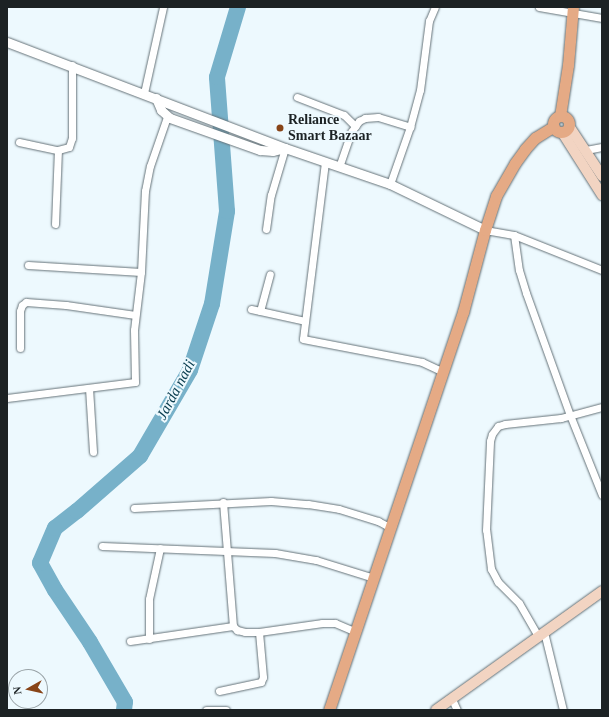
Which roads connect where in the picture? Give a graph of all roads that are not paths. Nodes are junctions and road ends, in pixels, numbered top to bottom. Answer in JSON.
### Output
{"nodes":[{"id":1,"x":163,"y":7,"type":"edge"},
{"id":2,"x":435,"y":7,"type":"edge"},
{"id":3,"x":539,"y":7,"type":"edge"},
{"id":4,"x":573,"y":10,"type":"edge"},
{"id":5,"x":602,"y":18,"type":"edge"},
{"id":6,"x":7,"y":42,"type":"edge"},
{"id":7,"x":72,"y":65,"type":"junction"},
{"id":8,"x":144,"y":93,"type":"junction"},
{"id":9,"x":158,"y":98,"type":"junction"},
{"id":10,"x":297,"y":98,"type":"dead end"},
{"id":11,"x":168,"y":118,"type":"junction"},
{"id":12,"x":356,"y":126,"type":"junction"},
{"id":13,"x":410,"y":127,"type":"junction"},
{"id":14,"x":562,"y":128,"type":"junction"},
{"id":15,"x":19,"y":142,"type":"dead end"},
{"id":16,"x":602,"y":147,"type":"edge"},
{"id":17,"x":285,"y":148,"type":"junction"},
{"id":18,"x":58,"y":150,"type":"junction"},
{"id":19,"x":586,"y":150,"type":"junction"},
{"id":20,"x":325,"y":162,"type":"junction"},
{"id":21,"x":339,"y":167,"type":"junction"},
{"id":22,"x":602,"y":176,"type":"edge"},
{"id":23,"x":390,"y":184,"type":"junction"},
{"id":24,"x":602,"y":195,"type":"edge"},
{"id":25,"x":56,"y":224,"type":"dead end"},
{"id":26,"x":266,"y":229,"type":"dead end"},
{"id":27,"x":485,"y":230,"type":"junction"},
{"id":28,"x":514,"y":235,"type":"junction"},
{"id":29,"x":28,"y":265,"type":"dead end"},
{"id":30,"x":602,"y":270,"type":"edge"},
{"id":31,"x":141,"y":272,"type":"junction"},
{"id":32,"x":270,"y":274,"type":"dead end"},
{"id":33,"x":251,"y":309,"type":"dead end"},
{"id":34,"x":260,"y":311,"type":"junction"},
{"id":35,"x":135,"y":315,"type":"junction"},
{"id":36,"x":305,"y":321,"type":"junction"},
{"id":37,"x":20,"y":348,"type":"dead end"},
{"id":38,"x":442,"y":372,"type":"junction"},
{"id":39,"x":89,"y":388,"type":"junction"},
{"id":40,"x":7,"y":398,"type":"edge"},
{"id":41,"x":602,"y":407,"type":"edge"},
{"id":42,"x":570,"y":415,"type":"junction"},
{"id":43,"x":93,"y":452,"type":"dead end"},
{"id":44,"x":602,"y":495,"type":"edge"},
{"id":45,"x":223,"y":502,"type":"junction"},
{"id":46,"x":134,"y":508,"type":"dead end"},
{"id":47,"x":391,"y":528,"type":"junction"},
{"id":48,"x":102,"y":546,"type":"dead end"},
{"id":49,"x":160,"y":548,"type":"junction"},
{"id":50,"x":227,"y":551,"type":"junction"},
{"id":51,"x":374,"y":578,"type":"junction"},
{"id":52,"x":602,"y":591,"type":"edge"},
{"id":53,"x":233,"y":626,"type":"junction"},
{"id":54,"x":259,"y":632,"type":"junction"},
{"id":55,"x":356,"y":632,"type":"junction"},
{"id":56,"x":541,"y":634,"type":"junction"},
{"id":57,"x":150,"y":639,"type":"junction"},
{"id":58,"x":130,"y":642,"type":"dead end"},
{"id":59,"x":219,"y":691,"type":"dead end"},
{"id":60,"x":452,"y":699,"type":"junction"},
{"id":61,"x":206,"y":710,"type":"edge"},
{"id":62,"x":226,"y":710,"type":"edge"},
{"id":63,"x":329,"y":710,"type":"edge"},
{"id":64,"x":436,"y":710,"type":"edge"},
{"id":65,"x":457,"y":710,"type":"edge"},
{"id":66,"x":563,"y":710,"type":"edge"}],
"edges":[{"from":1,"to":8,"type":"street"},
{"from":2,"to":13,"type":"street"},
{"from":3,"to":4,"type":"street"},
{"from":4,"to":5,"type":"street"},
{"from":4,"to":14,"type":"main road"},
{"from":6,"to":7,"type":"street"},
{"from":7,"to":8,"type":"street"},
{"from":7,"to":18,"type":"street"},
{"from":8,"to":9,"type":"street"},
{"from":9,"to":11,"type":"street"},
{"from":9,"to":17,"type":"street"},
{"from":10,"to":12,"type":"street"},
{"from":11,"to":17,"type":"street"},
{"from":11,"to":31,"type":"street"},
{"from":12,"to":13,"type":"street"},
{"from":12,"to":21,"type":"street"},
{"from":13,"to":23,"type":"street"},
{"from":14,"to":19,"type":"main road"},
{"from":14,"to":24,"type":"main road"},
{"from":14,"to":27,"type":"main road"},
{"from":15,"to":18,"type":"street"},
{"from":16,"to":19,"type":"street"},
{"from":17,"to":20,"type":"street"},
{"from":17,"to":26,"type":"street"},
{"from":18,"to":25,"type":"street"},
{"from":19,"to":22,"type":"main road"},
{"from":20,"to":21,"type":"street"},
{"from":20,"to":36,"type":"street"},
{"from":21,"to":23,"type":"street"},
{"from":23,"to":27,"type":"street"},
{"from":27,"to":28,"type":"street"},
{"from":27,"to":38,"type":"main road"},
{"from":28,"to":30,"type":"street"},
{"from":28,"to":42,"type":"street"},
{"from":29,"to":31,"type":"street"},
{"from":31,"to":35,"type":"street"},
{"from":32,"to":34,"type":"street"},
{"from":33,"to":34,"type":"street"},
{"from":34,"to":36,"type":"street"},
{"from":35,"to":37,"type":"street"},
{"from":35,"to":39,"type":"street"},
{"from":36,"to":38,"type":"street"},
{"from":38,"to":47,"type":"main road"},
{"from":39,"to":40,"type":"street"},
{"from":39,"to":43,"type":"street"},
{"from":41,"to":42,"type":"street"},
{"from":42,"to":44,"type":"street"},
{"from":42,"to":56,"type":"street"},
{"from":45,"to":46,"type":"street"},
{"from":45,"to":47,"type":"street"},
{"from":45,"to":50,"type":"street"},
{"from":47,"to":51,"type":"main road"},
{"from":48,"to":49,"type":"street"},
{"from":49,"to":50,"type":"street"},
{"from":49,"to":57,"type":"street"},
{"from":50,"to":51,"type":"street"},
{"from":50,"to":53,"type":"street"},
{"from":51,"to":55,"type":"main road"},
{"from":52,"to":56,"type":"main road"},
{"from":53,"to":54,"type":"street"},
{"from":53,"to":57,"type":"street"},
{"from":54,"to":55,"type":"street"},
{"from":54,"to":59,"type":"street"},
{"from":55,"to":63,"type":"main road"},
{"from":56,"to":60,"type":"main road"},
{"from":56,"to":66,"type":"street"},
{"from":57,"to":58,"type":"street"},
{"from":60,"to":64,"type":"main road"},
{"from":60,"to":65,"type":"street"},
{"from":61,"to":62,"type":"street"}]}
